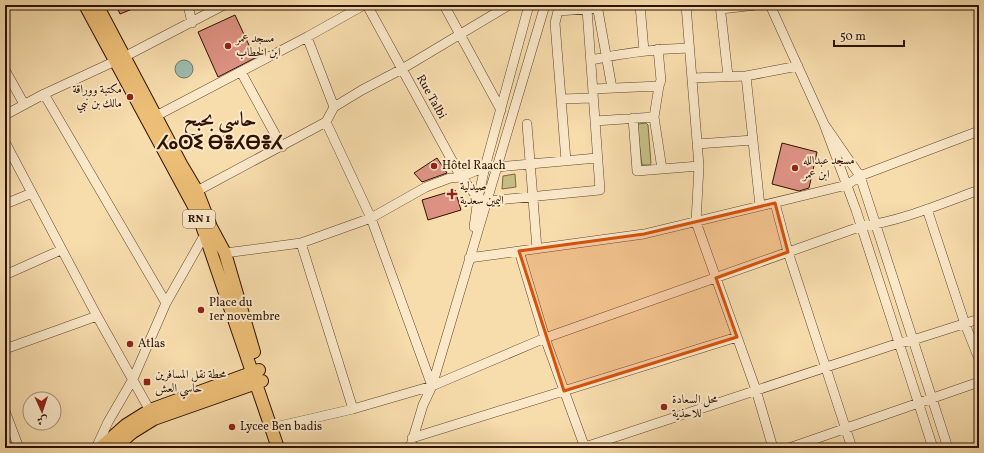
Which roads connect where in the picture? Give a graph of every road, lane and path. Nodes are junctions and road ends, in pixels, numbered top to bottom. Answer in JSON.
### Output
{"nodes":[{"id":1,"x":85,"y":5,"type":"edge"},
{"id":2,"x":97,"y":5,"type":"edge"},
{"id":3,"x":188,"y":5,"type":"edge"},
{"id":4,"x":224,"y":5,"type":"edge"},
{"id":5,"x":364,"y":5,"type":"edge"},
{"id":6,"x":367,"y":5,"type":"edge"},
{"id":7,"x":444,"y":5,"type":"edge"},
{"id":8,"x":509,"y":5,"type":"edge"},
{"id":9,"x":529,"y":5,"type":"edge"},
{"id":10,"x":545,"y":5,"type":"edge"},
{"id":11,"x":640,"y":5,"type":"edge"},
{"id":12,"x":686,"y":5,"type":"edge"},
{"id":13,"x":756,"y":5,"type":"edge"},
{"id":14,"x":770,"y":5,"type":"edge"},
{"id":15,"x":598,"y":7,"type":"edge"},
{"id":16,"x":721,"y":7,"type":"edge"},
{"id":17,"x":588,"y":9,"type":"junction"},
{"id":18,"x":192,"y":23,"type":"junction"},
{"id":19,"x":460,"y":34,"type":"junction"},
{"id":20,"x":307,"y":37,"type":"junction"},
{"id":21,"x":689,"y":48,"type":"junction"},
{"id":22,"x":658,"y":49,"type":"junction"},
{"id":23,"x":644,"y":51,"type":"junction"},
{"id":24,"x":607,"y":57,"type":"junction"},
{"id":25,"x":120,"y":60,"type":"junction"},
{"id":26,"x":591,"y":60,"type":"junction"},
{"id":27,"x":798,"y":66,"type":"junction"},
{"id":28,"x":402,"y":69,"type":"junction"},
{"id":29,"x":5,"y":70,"type":"edge"},
{"id":30,"x":241,"y":72,"type":"junction"},
{"id":31,"x":728,"y":76,"type":"junction"},
{"id":32,"x":746,"y":76,"type":"junction"},
{"id":33,"x":692,"y":78,"type":"junction"},
{"id":34,"x":659,"y":86,"type":"junction"},
{"id":35,"x":612,"y":88,"type":"junction"},
{"id":36,"x":593,"y":93,"type":"junction"},
{"id":37,"x":44,"y":94,"type":"junction"},
{"id":38,"x":561,"y":99,"type":"junction"},
{"id":39,"x":24,"y":104,"type":"junction"},
{"id":40,"x":334,"y":107,"type":"junction"},
{"id":41,"x":501,"y":110,"type":"junction"},
{"id":42,"x":5,"y":115,"type":"edge"},
{"id":43,"x":156,"y":116,"type":"junction"},
{"id":44,"x":654,"y":117,"type":"junction"},
{"id":45,"x":633,"y":118,"type":"junction"},
{"id":46,"x":595,"y":121,"type":"junction"},
{"id":47,"x":326,"y":122,"type":"junction"},
{"id":48,"x":527,"y":124,"type":"dead end"},
{"id":49,"x":824,"y":124,"type":"junction"},
{"id":50,"x":979,"y":132,"type":"edge"},
{"id":51,"x":753,"y":140,"type":"junction"},
{"id":52,"x":5,"y":142,"type":"edge"},
{"id":53,"x":697,"y":144,"type":"junction"},
{"id":54,"x":282,"y":147,"type":"junction"},
{"id":55,"x":598,"y":158,"type":"junction"},
{"id":56,"x":566,"y":161,"type":"junction"},
{"id":57,"x":530,"y":165,"type":"junction"},
{"id":58,"x":699,"y":166,"type":"junction"},
{"id":59,"x":485,"y":167,"type":"junction"},
{"id":60,"x":496,"y":167,"type":"junction"},
{"id":61,"x":662,"y":169,"type":"junction"},
{"id":62,"x":860,"y":176,"type":"junction"},
{"id":63,"x":461,"y":177,"type":"junction"},
{"id":64,"x":847,"y":186,"type":"junction"},
{"id":65,"x":979,"y":190,"type":"edge"},
{"id":66,"x":197,"y":191,"type":"junction"},
{"id":67,"x":32,"y":193,"type":"junction"},
{"id":68,"x":533,"y":197,"type":"junction"},
{"id":69,"x":482,"y":200,"type":"junction"},
{"id":70,"x":775,"y":203,"type":"junction"},
{"id":71,"x":5,"y":204,"type":"edge"},
{"id":72,"x":760,"y":206,"type":"junction"},
{"id":73,"x":927,"y":209,"type":"junction"},
{"id":74,"x":371,"y":218,"type":"junction"},
{"id":75,"x":696,"y":222,"type":"junction"},
{"id":76,"x":876,"y":225,"type":"junction"},
{"id":77,"x":862,"y":226,"type":"junction"},
{"id":78,"x":205,"y":234,"type":"junction"},
{"id":79,"x":301,"y":243,"type":"junction"},
{"id":80,"x":537,"y":249,"type":"junction"},
{"id":81,"x":61,"y":250,"type":"junction"},
{"id":82,"x":519,"y":252,"type":"junction"},
{"id":83,"x":788,"y":252,"type":"junction"},
{"id":84,"x":225,"y":253,"type":"junction"},
{"id":85,"x":470,"y":258,"type":"junction"},
{"id":86,"x":5,"y":275,"type":"edge"},
{"id":87,"x":716,"y":278,"type":"junction"},
{"id":88,"x":166,"y":302,"type":"junction"},
{"id":89,"x":96,"y":316,"type":"junction"},
{"id":90,"x":979,"y":319,"type":"edge"},
{"id":91,"x":965,"y":324,"type":"junction"},
{"id":92,"x":737,"y":336,"type":"junction"},
{"id":93,"x":545,"y":338,"type":"junction"},
{"id":94,"x":913,"y":340,"type":"junction"},
{"id":95,"x":899,"y":343,"type":"junction"},
{"id":96,"x":5,"y":349,"type":"edge"},
{"id":97,"x":979,"y":359,"type":"edge"},
{"id":98,"x":825,"y":368,"type":"junction"},
{"id":99,"x":257,"y":377,"type":"junction"},
{"id":100,"x":133,"y":379,"type":"junction"},
{"id":101,"x":979,"y":382,"type":"edge"},
{"id":102,"x":432,"y":386,"type":"junction"},
{"id":103,"x":756,"y":390,"type":"junction"},
{"id":104,"x":564,"y":391,"type":"junction"},
{"id":105,"x":932,"y":398,"type":"junction"},
{"id":106,"x":919,"y":403,"type":"junction"},
{"id":107,"x":353,"y":409,"type":"junction"},
{"id":108,"x":5,"y":411,"type":"edge"},
{"id":109,"x":152,"y":415,"type":"junction"},
{"id":110,"x":274,"y":427,"type":"junction"},
{"id":111,"x":845,"y":429,"type":"junction"},
{"id":112,"x":412,"y":438,"type":"junction"},
{"id":113,"x":19,"y":448,"type":"edge"},
{"id":114,"x":96,"y":448,"type":"edge"},
{"id":115,"x":100,"y":448,"type":"edge"},
{"id":116,"x":114,"y":448,"type":"edge"},
{"id":117,"x":278,"y":448,"type":"edge"},
{"id":118,"x":286,"y":448,"type":"edge"},
{"id":119,"x":410,"y":448,"type":"edge"},
{"id":120,"x":584,"y":448,"type":"edge"},
{"id":121,"x":773,"y":448,"type":"edge"},
{"id":122,"x":789,"y":448,"type":"edge"},
{"id":123,"x":852,"y":448,"type":"edge"},
{"id":124,"x":934,"y":448,"type":"edge"},
{"id":125,"x":948,"y":448,"type":"edge"}],
"edges":[{"from":1,"to":25,"type":"main road","number":"RN 1"},
{"from":2,"to":25,"type":"main road","number":"RN 1"},
{"from":3,"to":18,"type":"street"},
{"from":4,"to":18,"type":"street"},
{"from":5,"to":20,"type":"street"},
{"from":6,"to":28,"type":"street","name":"Rue Talbi"},
{"from":7,"to":19,"type":"street"},
{"from":8,"to":19,"type":"street"},
{"from":9,"to":41,"type":"street"},
{"from":10,"to":60,"type":"street"},
{"from":11,"to":23,"type":"street"},
{"from":12,"to":21,"type":"street"},
{"from":13,"to":16,"type":"street"},
{"from":14,"to":27,"type":"street"},
{"from":15,"to":17,"type":"street"},
{"from":15,"to":24,"type":"street"},
{"from":16,"to":31,"type":"street"},
{"from":17,"to":26,"type":"street"},
{"from":17,"to":38,"type":"street"},
{"from":18,"to":25,"type":"street"},
{"from":19,"to":28,"type":"street"},
{"from":19,"to":41,"type":"street"},
{"from":20,"to":30,"type":"street"},
{"from":20,"to":40,"type":"street"},
{"from":21,"to":22,"type":"street"},
{"from":21,"to":33,"type":"street"},
{"from":22,"to":23,"type":"street"},
{"from":22,"to":34,"type":"street"},
{"from":23,"to":24,"type":"street"},
{"from":24,"to":26,"type":"street"},
{"from":24,"to":35,"type":"street"},
{"from":25,"to":37,"type":"street"},
{"from":25,"to":43,"type":"main road","number":"RN 1"},
{"from":25,"to":78,"type":"main road","number":"RN 1"},
{"from":26,"to":36,"type":"street"},
{"from":27,"to":32,"type":"street"},
{"from":27,"to":49,"type":"street"},
{"from":28,"to":40,"type":"street"},
{"from":28,"to":63,"type":"street","name":"Rue Talbi"},
{"from":29,"to":39,"type":"street"},
{"from":30,"to":43,"type":"street"},
{"from":30,"to":54,"type":"street"},
{"from":31,"to":32,"type":"street"},
{"from":31,"to":33,"type":"street"},
{"from":32,"to":51,"type":"street"},
{"from":33,"to":53,"type":"street"},
{"from":34,"to":35,"type":"street"},
{"from":34,"to":44,"type":"street"},
{"from":35,"to":36,"type":"street"},
{"from":36,"to":38,"type":"street"},
{"from":36,"to":46,"type":"street"},
{"from":37,"to":39,"type":"street"},
{"from":37,"to":88,"type":"street"},
{"from":38,"to":56,"type":"street"},
{"from":39,"to":42,"type":"street"},
{"from":40,"to":47,"type":"street"},
{"from":41,"to":59,"type":"street"},
{"from":43,"to":66,"type":"main road","number":"RN 1"},
{"from":44,"to":45,"type":"street"},
{"from":44,"to":61,"type":"street"},
{"from":45,"to":46,"type":"street"},
{"from":45,"to":61,"type":"street"},
{"from":46,"to":55,"type":"street"},
{"from":47,"to":54,"type":"street"},
{"from":47,"to":74,"type":"street"},
{"from":48,"to":57,"type":"street"},
{"from":49,"to":62,"type":"street"},
{"from":49,"to":64,"type":"street"},
{"from":50,"to":62,"type":"street"},
{"from":51,"to":53,"type":"street"},
{"from":51,"to":72,"type":"street"},
{"from":52,"to":67,"type":"street"},
{"from":53,"to":58,"type":"street"},
{"from":54,"to":66,"type":"street"},
{"from":55,"to":56,"type":"street"},
{"from":55,"to":68,"type":"street"},
{"from":56,"to":57,"type":"street"},
{"from":57,"to":60,"type":"street"},
{"from":57,"to":68,"type":"street"},
{"from":58,"to":61,"type":"street"},
{"from":58,"to":75,"type":"street"},
{"from":59,"to":60,"type":"street"},
{"from":59,"to":63,"type":"street"},
{"from":59,"to":69,"type":"street"},
{"from":60,"to":69,"type":"street"},
{"from":62,"to":64,"type":"street"},
{"from":62,"to":76,"type":"street"},
{"from":63,"to":69,"type":"street","name":"Rue Talbi"},
{"from":63,"to":74,"type":"street"},
{"from":64,"to":70,"type":"street"},
{"from":64,"to":77,"type":"street"},
{"from":65,"to":73,"type":"street"},
{"from":66,"to":84,"type":"main road","number":"RN 1"},
{"from":67,"to":71,"type":"street"},
{"from":67,"to":81,"type":"street"},
{"from":68,"to":69,"type":"street"},
{"from":68,"to":80,"type":"street"},
{"from":69,"to":85,"type":"street"},
{"from":70,"to":72,"type":"street"},
{"from":70,"to":83,"type":"street"},
{"from":72,"to":75,"type":"street"},
{"from":73,"to":76,"type":"street"},
{"from":73,"to":91,"type":"street"},
{"from":74,"to":79,"type":"street"},
{"from":74,"to":102,"type":"street"},
{"from":75,"to":80,"type":"street"},
{"from":75,"to":87,"type":"street"},
{"from":76,"to":77,"type":"street"},
{"from":76,"to":94,"type":"street"},
{"from":77,"to":83,"type":"street"},
{"from":77,"to":95,"type":"street"},
{"from":78,"to":88,"type":"street"},
{"from":78,"to":99,"type":"main road","number":"RN 1"},
{"from":79,"to":84,"type":"street"},
{"from":79,"to":107,"type":"street"},
{"from":80,"to":82,"type":"street"},
{"from":81,"to":86,"type":"street"},
{"from":81,"to":89,"type":"street"},
{"from":82,"to":85,"type":"street"},
{"from":82,"to":93,"type":"street"},
{"from":83,"to":87,"type":"street"},
{"from":83,"to":98,"type":"street"},
{"from":84,"to":99,"type":"main road","number":"RN 1"},
{"from":85,"to":102,"type":"street"},
{"from":87,"to":92,"type":"street"},
{"from":87,"to":93,"type":"street"},
{"from":88,"to":100,"type":"street"},
{"from":89,"to":96,"type":"street"},
{"from":89,"to":100,"type":"street"},
{"from":90,"to":91,"type":"street"},
{"from":91,"to":94,"type":"street"},
{"from":91,"to":97,"type":"street"},
{"from":92,"to":103,"type":"street"},
{"from":92,"to":104,"type":"street"},
{"from":93,"to":102,"type":"street"},
{"from":93,"to":104,"type":"street"},
{"from":94,"to":95,"type":"street"},
{"from":94,"to":105,"type":"street"},
{"from":95,"to":98,"type":"street"},
{"from":95,"to":106,"type":"street"},
{"from":98,"to":103,"type":"street"},
{"from":98,"to":111,"type":"street"},
{"from":99,"to":109,"type":"main road"},
{"from":99,"to":110,"type":"main road","number":"RN 1"},
{"from":100,"to":109,"type":"street"},
{"from":100,"to":114,"type":"street"},
{"from":101,"to":105,"type":"street"},
{"from":102,"to":107,"type":"street"},
{"from":102,"to":112,"type":"street"},
{"from":103,"to":120,"type":"street"},
{"from":103,"to":121,"type":"street"},
{"from":104,"to":112,"type":"street"},
{"from":104,"to":120,"type":"street"},
{"from":105,"to":106,"type":"street"},
{"from":105,"to":125,"type":"street"},
{"from":106,"to":111,"type":"street"},
{"from":106,"to":124,"type":"street"},
{"from":107,"to":110,"type":"street"},
{"from":108,"to":113,"type":"street"},
{"from":109,"to":115,"type":"main road"},
{"from":109,"to":116,"type":"main road"},
{"from":110,"to":117,"type":"main road","number":"RN 1"},
{"from":110,"to":118,"type":"main road","number":"RN 1"},
{"from":111,"to":122,"type":"street"},
{"from":111,"to":123,"type":"street"},
{"from":112,"to":119,"type":"street"}]}
